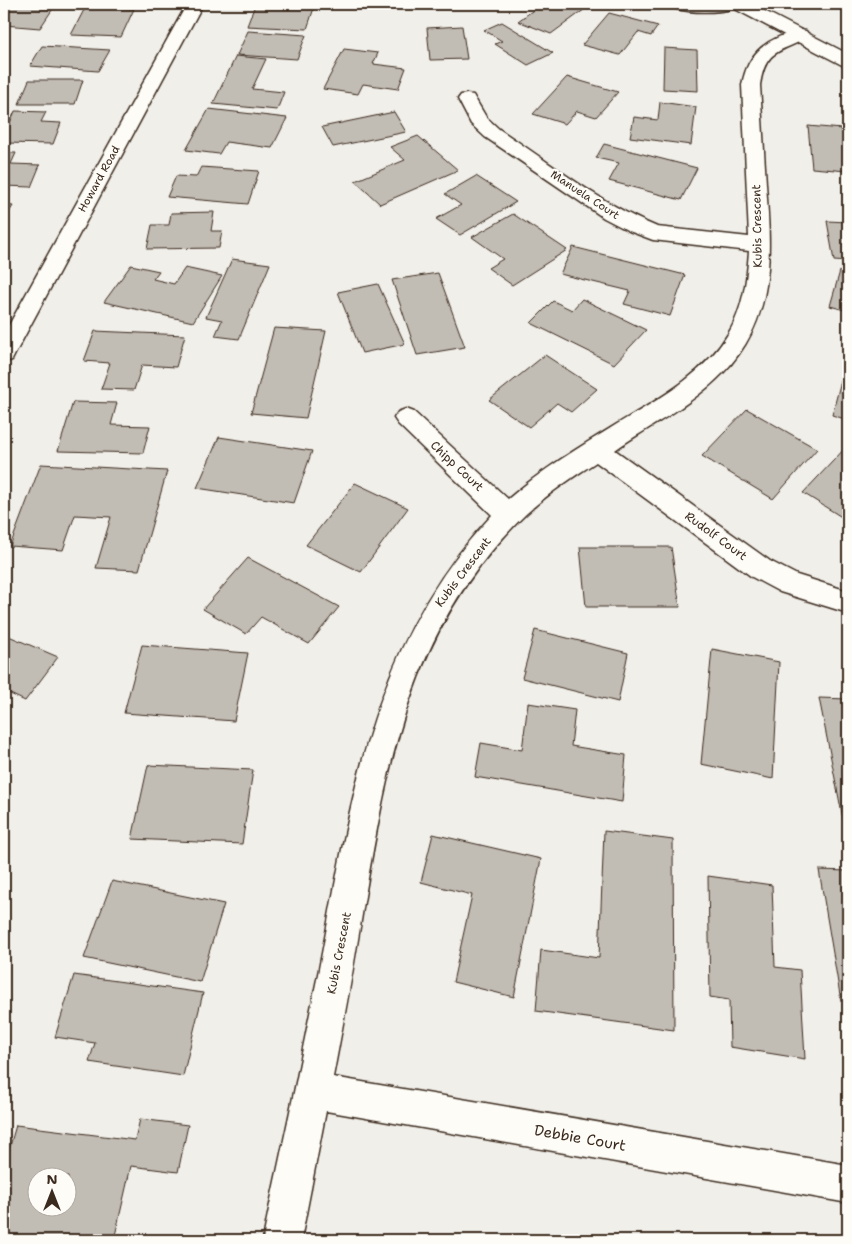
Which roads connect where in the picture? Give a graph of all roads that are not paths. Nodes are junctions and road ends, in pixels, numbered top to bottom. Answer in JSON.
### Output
{"nodes":[{"id":1,"x":195,"y":4,"type":"edge"},
{"id":2,"x":678,"y":4,"type":"edge"},
{"id":3,"x":731,"y":4,"type":"edge"},
{"id":4,"x":739,"y":4,"type":"edge"},
{"id":5,"x":800,"y":35,"type":"junction"},
{"id":6,"x":848,"y":61,"type":"edge"},
{"id":7,"x":467,"y":99,"type":"dead end"},
{"id":8,"x":760,"y":245,"type":"junction"},
{"id":9,"x":4,"y":354,"type":"edge"},
{"id":10,"x":406,"y":418,"type":"dead end"},
{"id":11,"x":596,"y":449,"type":"junction"},
{"id":12,"x":508,"y":515,"type":"junction"},
{"id":13,"x":847,"y":602,"type":"edge"},
{"id":14,"x":312,"y":1091,"type":"junction"},
{"id":15,"x":848,"y":1184,"type":"edge"},
{"id":16,"x":282,"y":1240,"type":"edge"}],
"edges":[{"from":1,"to":9,"type":"street","name":"Howard Road"},
{"from":2,"to":3,"type":"street"},
{"from":4,"to":5,"type":"street"},
{"from":5,"to":6,"type":"street"},
{"from":5,"to":8,"type":"street","name":"Kubis Crescent"},
{"from":7,"to":8,"type":"street","name":"Manuela Court"},
{"from":8,"to":11,"type":"street","name":"Kubis Crescent"},
{"from":10,"to":12,"type":"street","name":"Chipp Court"},
{"from":11,"to":12,"type":"street","name":"Kubis Crescent"},
{"from":11,"to":13,"type":"street","name":"Rudolf Court"},
{"from":12,"to":14,"type":"street","name":"Kubis Crescent"},
{"from":14,"to":15,"type":"street","name":"Debbie Court"},
{"from":14,"to":16,"type":"street","name":"Kubis Crescent"}]}
